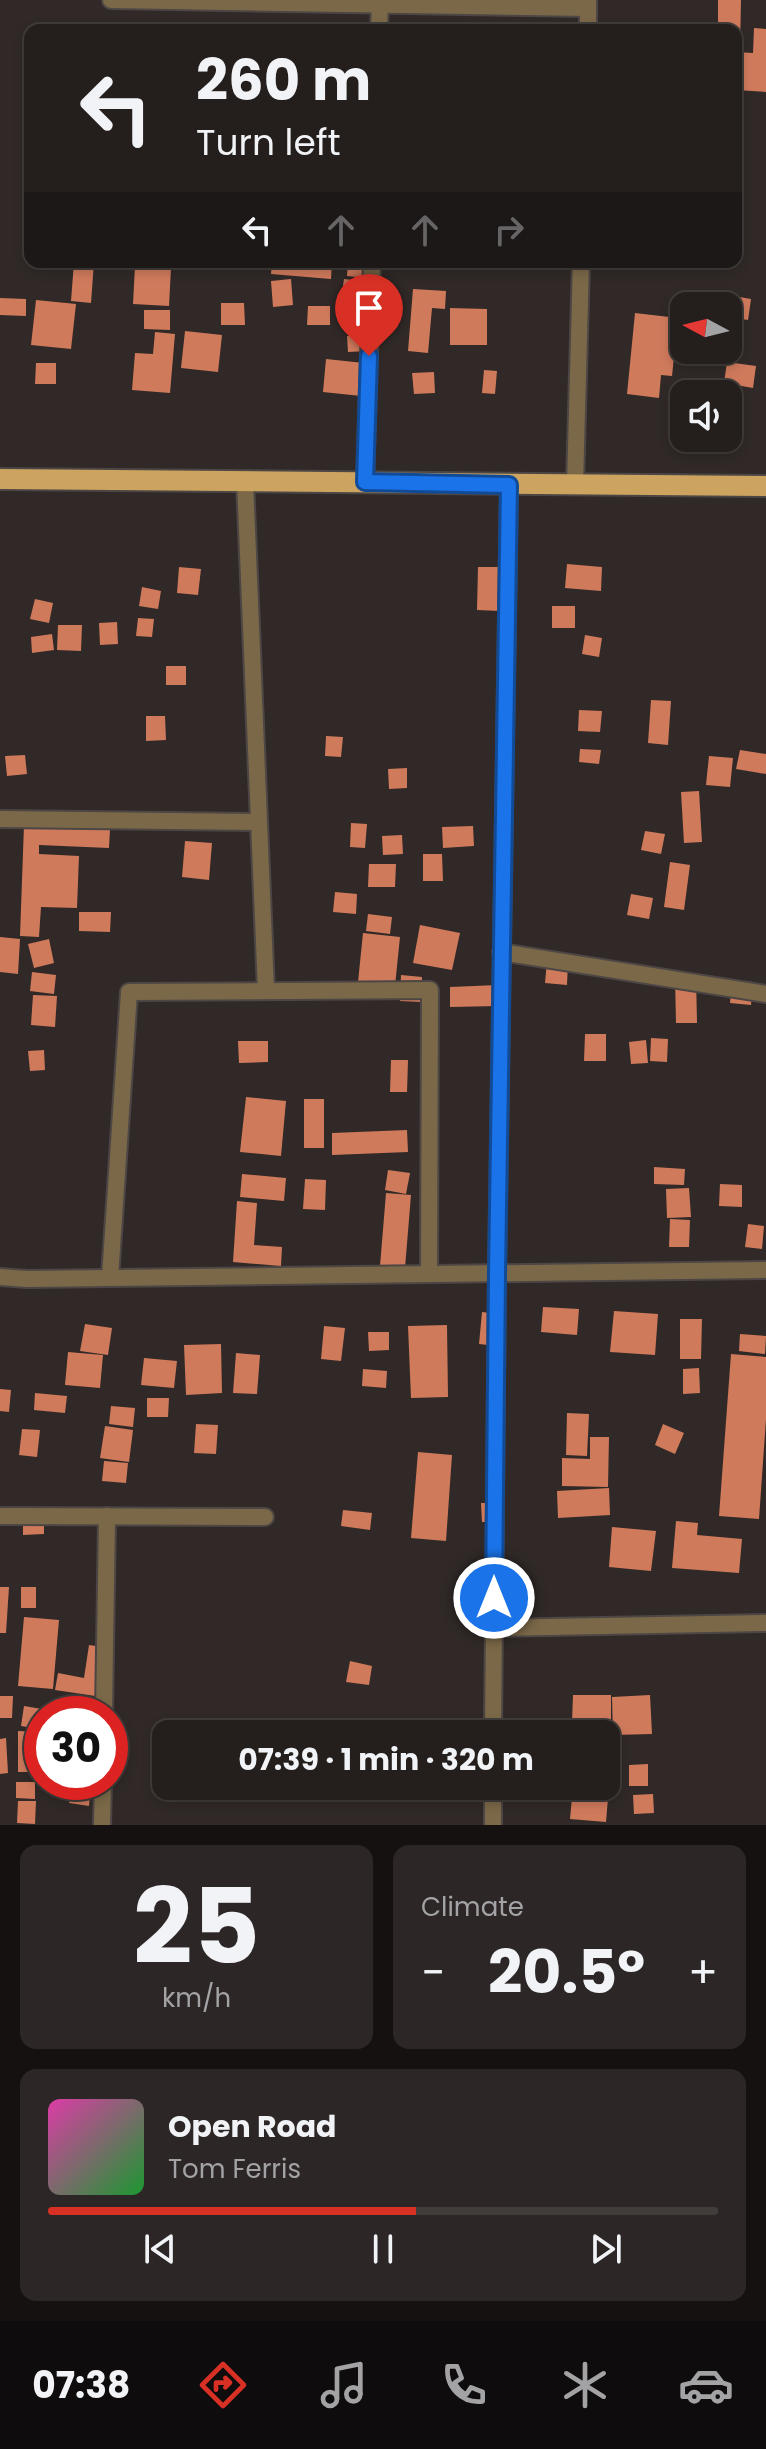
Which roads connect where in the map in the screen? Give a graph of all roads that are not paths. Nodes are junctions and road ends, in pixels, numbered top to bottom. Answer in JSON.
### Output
{"nodes":[{"id":1,"x":111,"y":0,"type":"edge"},
{"id":2,"x":380,"y":2,"type":"edge"},
{"id":3,"x":588,"y":4,"type":"edge"},
{"id":4,"x":379,"y":24,"type":"edge"},
{"id":5,"x":372,"y":268,"type":"edge"},
{"id":6,"x":581,"y":268,"type":"edge"},
{"id":7,"x":0,"y":479,"type":"edge"},
{"id":8,"x":245,"y":481,"type":"junction"},
{"id":9,"x":365,"y":482,"type":"junction"},
{"id":10,"x":509,"y":485,"type":"junction"},
{"id":11,"x":575,"y":485,"type":"junction"},
{"id":12,"x":766,"y":486,"type":"edge"},
{"id":13,"x":0,"y":819,"type":"edge"},
{"id":14,"x":258,"y":822,"type":"junction"},
{"id":15,"x":501,"y":952,"type":"junction"},
{"id":16,"x":266,"y":991,"type":"junction"},
{"id":17,"x":766,"y":994,"type":"edge"},
{"id":18,"x":766,"y":1270,"type":"edge"},
{"id":19,"x":497,"y":1273,"type":"junction"},
{"id":20,"x":429,"y":1274,"type":"junction"},
{"id":21,"x":0,"y":1277,"type":"edge"},
{"id":22,"x":110,"y":1278,"type":"junction"},
{"id":23,"x":0,"y":1516,"type":"edge"},
{"id":24,"x":107,"y":1516,"type":"junction"},
{"id":25,"x":265,"y":1517,"type":"dead end"},
{"id":26,"x":766,"y":1623,"type":"edge"},
{"id":27,"x":494,"y":1628,"type":"junction"},
{"id":28,"x":104,"y":1696,"type":"edge"},
{"id":29,"x":493,"y":1720,"type":"edge"},
{"id":30,"x":103,"y":1800,"type":"edge"},
{"id":31,"x":493,"y":1800,"type":"edge"},
{"id":32,"x":102,"y":1825,"type":"edge"},
{"id":33,"x":493,"y":1825,"type":"edge"}],
"edges":[{"from":1,"to":2,"type":"street"},
{"from":2,"to":3,"type":"street"},
{"from":2,"to":4,"type":"street"},
{"from":5,"to":9,"type":"street"},
{"from":6,"to":11,"type":"street"},
{"from":7,"to":8,"type":"main road"},
{"from":8,"to":9,"type":"main road"},
{"from":8,"to":14,"type":"street"},
{"from":9,"to":10,"type":"main road"},
{"from":10,"to":11,"type":"main road"},
{"from":10,"to":15,"type":"street"},
{"from":11,"to":12,"type":"main road"},
{"from":13,"to":14,"type":"street"},
{"from":14,"to":16,"type":"street"},
{"from":15,"to":17,"type":"street"},
{"from":15,"to":19,"type":"street"},
{"from":16,"to":20,"type":"street"},
{"from":16,"to":22,"type":"street"},
{"from":18,"to":19,"type":"street"},
{"from":19,"to":20,"type":"street"},
{"from":19,"to":27,"type":"street"},
{"from":20,"to":22,"type":"street"},
{"from":21,"to":22,"type":"street"},
{"from":23,"to":24,"type":"street"},
{"from":24,"to":25,"type":"street"},
{"from":24,"to":28,"type":"street"},
{"from":26,"to":27,"type":"street"},
{"from":27,"to":29,"type":"street"},
{"from":30,"to":32,"type":"street"},
{"from":31,"to":33,"type":"street"}]}
